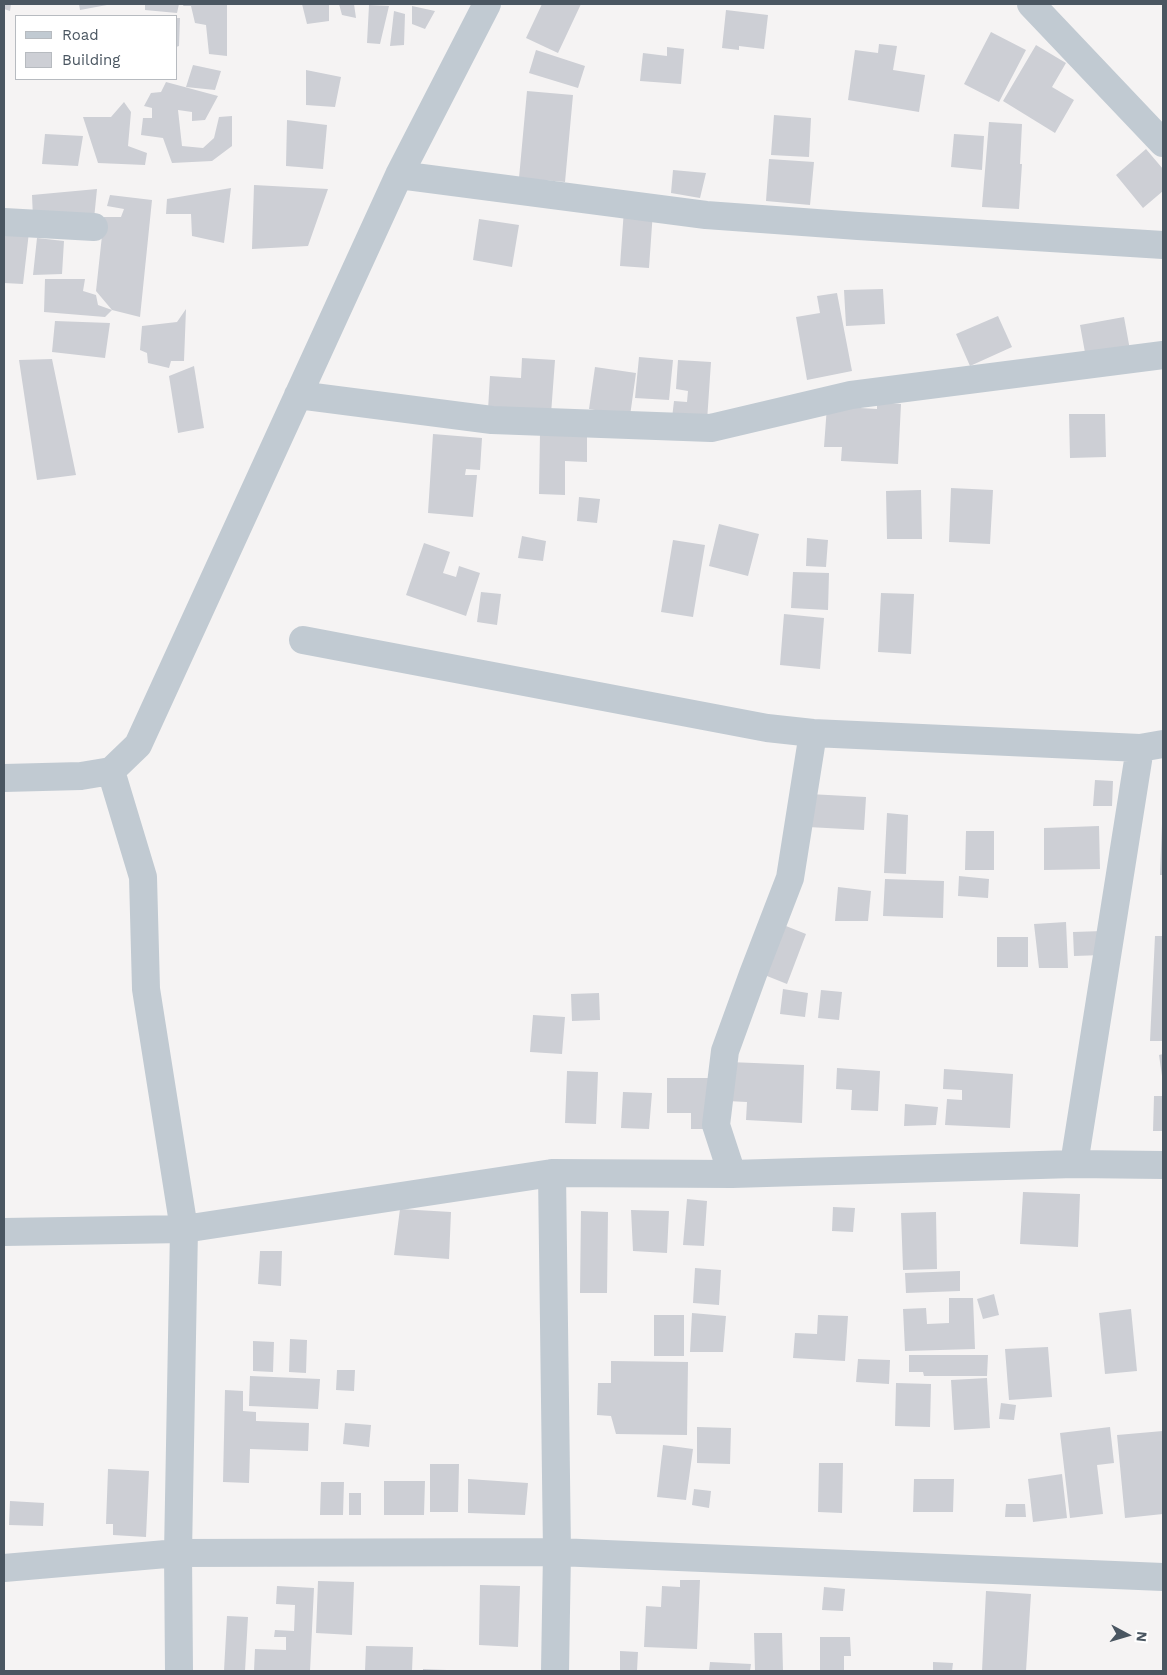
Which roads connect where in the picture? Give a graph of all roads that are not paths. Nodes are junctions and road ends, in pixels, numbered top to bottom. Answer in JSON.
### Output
{"nodes":[{"id":1,"x":487,"y":4,"type":"edge"},
{"id":2,"x":1031,"y":4,"type":"edge"},
{"id":3,"x":1163,"y":143,"type":"edge"},
{"id":4,"x":399,"y":175,"type":"junction"},
{"id":5,"x":4,"y":222,"type":"edge"},
{"id":6,"x":94,"y":227,"type":"dead end"},
{"id":7,"x":1163,"y":245,"type":"edge"},
{"id":8,"x":1163,"y":355,"type":"edge"},
{"id":9,"x":298,"y":396,"type":"junction"},
{"id":10,"x":303,"y":640,"type":"dead end"},
{"id":11,"x":813,"y":733,"type":"junction"},
{"id":12,"x":1152,"y":746,"type":"edge"},
{"id":13,"x":111,"y":771,"type":"junction"},
{"id":14,"x":4,"y":778,"type":"edge"},
{"id":15,"x":1074,"y":1164,"type":"junction"},
{"id":16,"x":1163,"y":1165,"type":"edge"},
{"id":17,"x":552,"y":1173,"type":"junction"},
{"id":18,"x":732,"y":1174,"type":"junction"},
{"id":19,"x":184,"y":1229,"type":"junction"},
{"id":20,"x":4,"y":1232,"type":"edge"},
{"id":21,"x":557,"y":1552,"type":"junction"},
{"id":22,"x":178,"y":1553,"type":"junction"},
{"id":23,"x":4,"y":1568,"type":"edge"},
{"id":24,"x":1163,"y":1577,"type":"edge"},
{"id":25,"x":179,"y":1671,"type":"edge"},
{"id":26,"x":555,"y":1671,"type":"edge"}],
"edges":[{"from":1,"to":4,"type":"street"},
{"from":2,"to":3,"type":"street"},
{"from":4,"to":7,"type":"street"},
{"from":4,"to":9,"type":"street"},
{"from":5,"to":6,"type":"street"},
{"from":8,"to":9,"type":"street"},
{"from":9,"to":13,"type":"street"},
{"from":10,"to":11,"type":"street"},
{"from":11,"to":12,"type":"street"},
{"from":11,"to":18,"type":"street"},
{"from":12,"to":15,"type":"street"},
{"from":13,"to":14,"type":"street"},
{"from":13,"to":19,"type":"street"},
{"from":15,"to":16,"type":"street"},
{"from":15,"to":18,"type":"street"},
{"from":17,"to":18,"type":"street"},
{"from":17,"to":19,"type":"street"},
{"from":17,"to":21,"type":"street"},
{"from":19,"to":20,"type":"street"},
{"from":19,"to":22,"type":"street"},
{"from":21,"to":22,"type":"street"},
{"from":21,"to":24,"type":"street"},
{"from":21,"to":26,"type":"street"},
{"from":22,"to":23,"type":"street"},
{"from":22,"to":25,"type":"street"}]}
